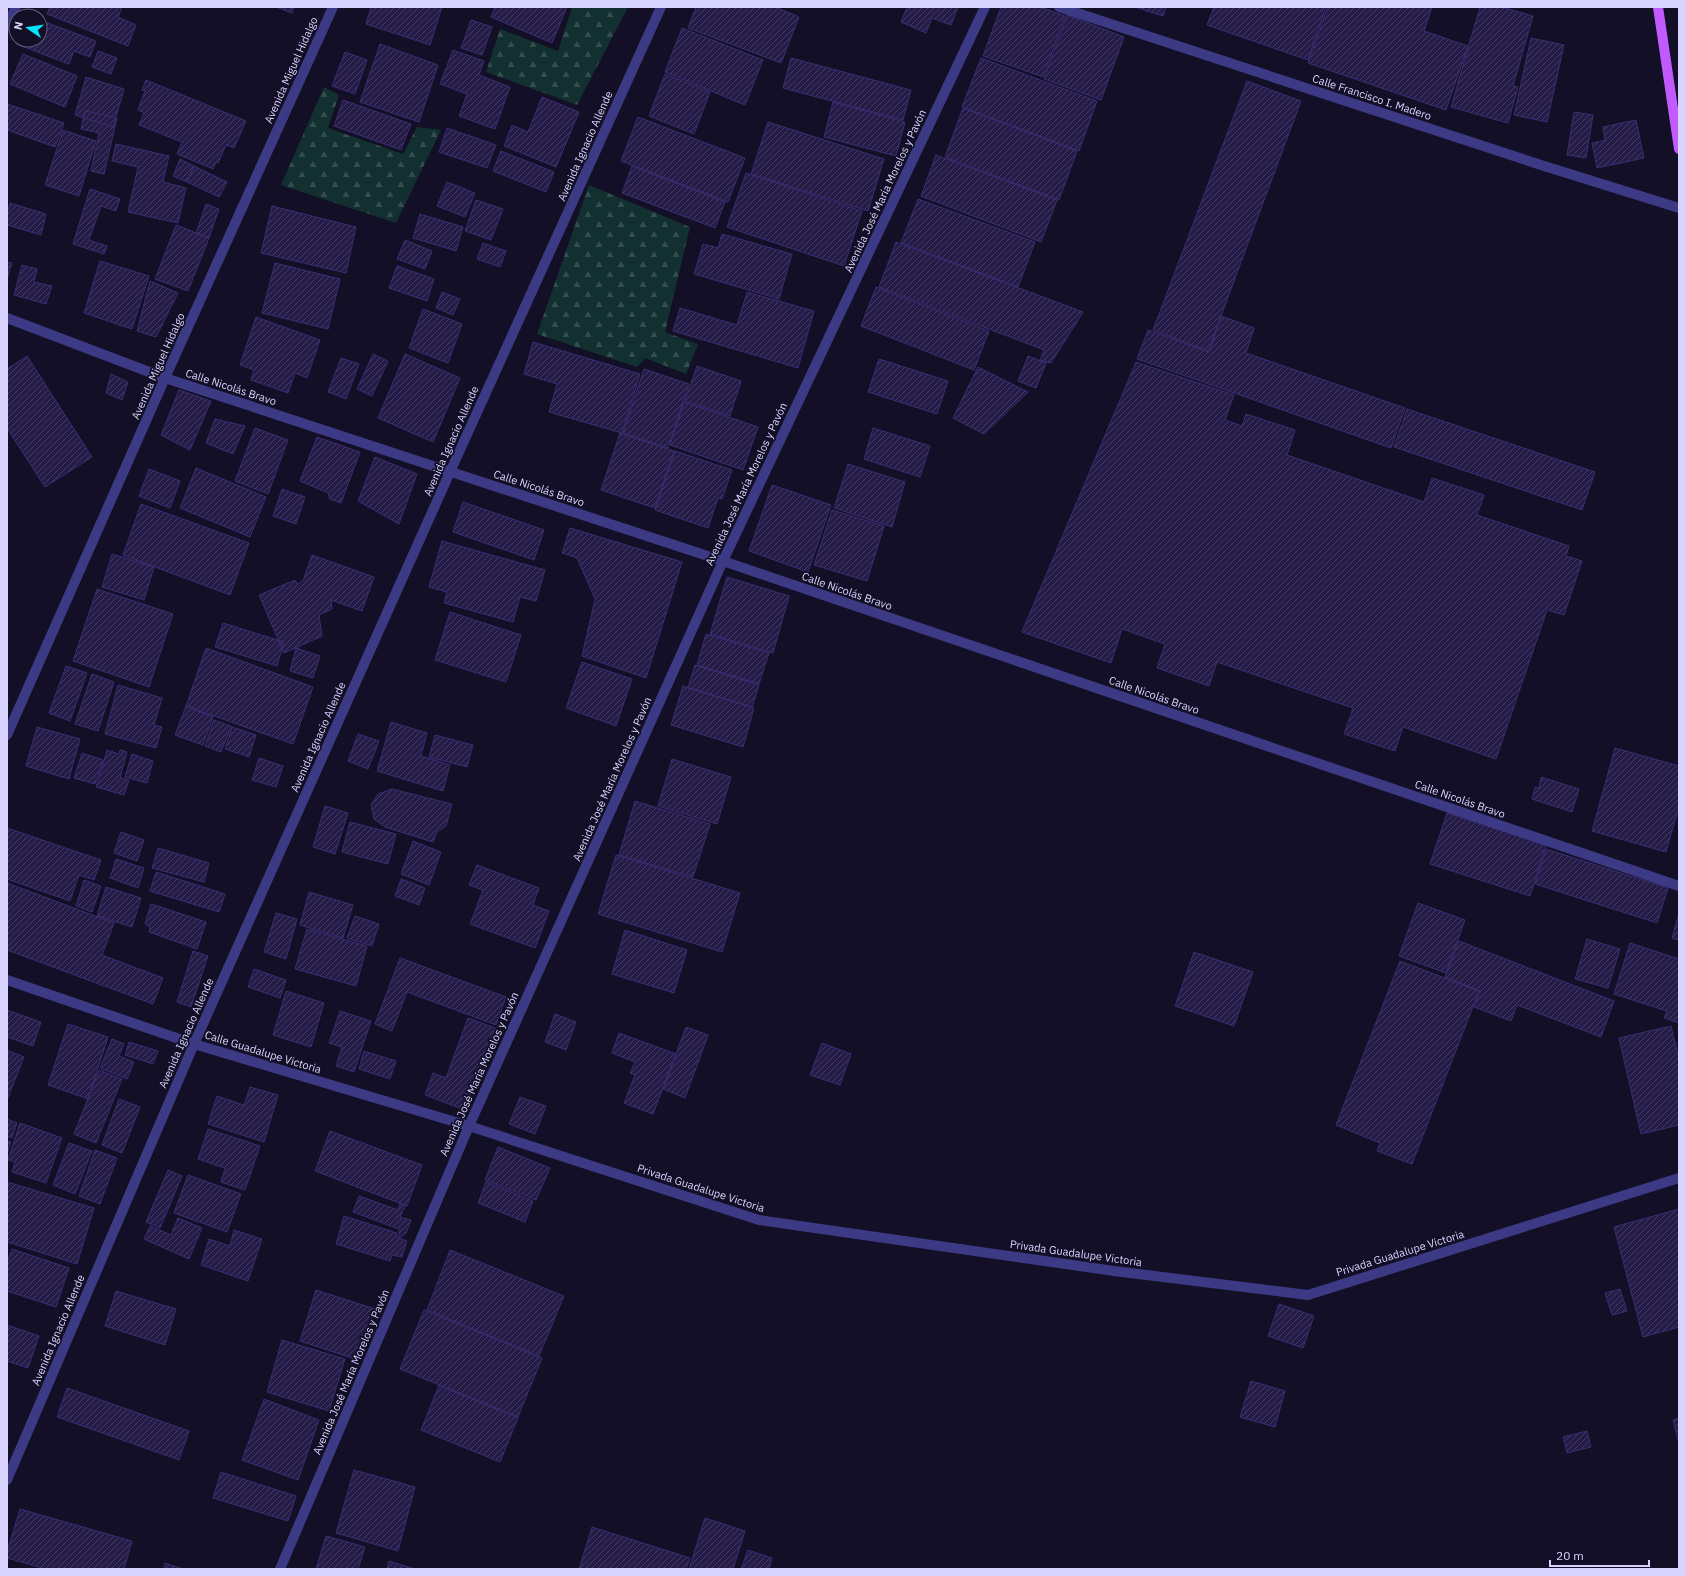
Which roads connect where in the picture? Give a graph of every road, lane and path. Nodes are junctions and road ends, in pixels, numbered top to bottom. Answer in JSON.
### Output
{"nodes":[{"id":1,"x":16,"y":7,"type":"edge"},
{"id":2,"x":333,"y":7,"type":"edge"},
{"id":3,"x":661,"y":7,"type":"edge"},
{"id":4,"x":985,"y":7,"type":"edge"},
{"id":5,"x":1058,"y":7,"type":"edge"},
{"id":6,"x":1658,"y":7,"type":"edge"},
{"id":7,"x":7,"y":26,"type":"edge"},
{"id":8,"x":1679,"y":149,"type":"edge"},
{"id":9,"x":1679,"y":208,"type":"edge"},
{"id":10,"x":7,"y":318,"type":"edge"},
{"id":11,"x":165,"y":378,"type":"junction"},
{"id":12,"x":450,"y":472,"type":"junction"},
{"id":13,"x":723,"y":561,"type":"junction"},
{"id":14,"x":7,"y":735,"type":"edge"},
{"id":15,"x":1679,"y":886,"type":"edge"},
{"id":16,"x":7,"y":980,"type":"edge"},
{"id":17,"x":194,"y":1044,"type":"junction"},
{"id":18,"x":468,"y":1126,"type":"junction"},
{"id":19,"x":1679,"y":1178,"type":"edge"},
{"id":20,"x":7,"y":1480,"type":"edge"},
{"id":21,"x":280,"y":1569,"type":"edge"}],
"edges":[{"from":1,"to":7,"type":"street"},
{"from":2,"to":11,"type":"street","name":"Avenida Miguel Hidalgo"},
{"from":3,"to":12,"type":"street","name":"Avenida Ignacio Allende"},
{"from":4,"to":13,"type":"street","name":"Avenida José María Morelos y Pavón"},
{"from":5,"to":9,"type":"street","name":"Calle Francisco I. Madero"},
{"from":6,"to":8,"type":"main road"},
{"from":10,"to":11,"type":"street","name":"Calle Nicolás Bravo"},
{"from":11,"to":12,"type":"street","name":"Calle Nicolás Bravo"},
{"from":11,"to":14,"type":"street","name":"Avenida Miguel Hidalgo"},
{"from":12,"to":13,"type":"street","name":"Calle Nicolás Bravo"},
{"from":12,"to":17,"type":"street","name":"Avenida Ignacio Allende"},
{"from":13,"to":15,"type":"street","name":"Calle Nicolás Bravo"},
{"from":13,"to":18,"type":"street","name":"Avenida José María Morelos y Pavón"},
{"from":16,"to":17,"type":"street","name":"Calle Guadalupe Victoria"},
{"from":17,"to":18,"type":"street","name":"Calle Guadalupe Victoria"},
{"from":17,"to":20,"type":"street","name":"Avenida Ignacio Allende"},
{"from":18,"to":19,"type":"street","name":"Privada Guadalupe Victoria"},
{"from":18,"to":21,"type":"street","name":"Avenida José María Morelos y Pavón"}]}
